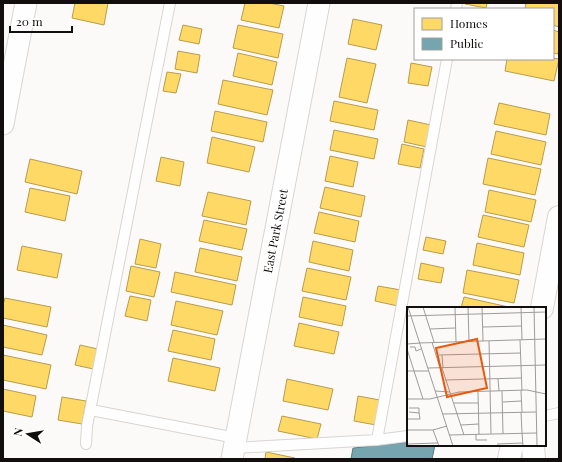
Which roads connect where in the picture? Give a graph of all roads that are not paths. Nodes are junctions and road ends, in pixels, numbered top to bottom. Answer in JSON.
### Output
{"nodes":[{"id":1,"x":26,"y":3,"type":"edge"},
{"id":2,"x":170,"y":3,"type":"edge"},
{"id":3,"x":319,"y":3,"type":"edge"},
{"id":4,"x":447,"y":60,"type":"edge"},
{"id":5,"x":6,"y":89,"type":"edge"},
{"id":6,"x":3,"y":124,"type":"edge"},
{"id":7,"x":559,"y":217,"type":"edge"},
{"id":8,"x":542,"y":307,"type":"edge"},
{"id":9,"x":91,"y":410,"type":"junction"},
{"id":10,"x":559,"y":413,"type":"edge"},
{"id":11,"x":546,"y":416,"type":"edge"},
{"id":12,"x":407,"y":436,"type":"edge"},
{"id":13,"x":377,"y":440,"type":"junction"},
{"id":14,"x":86,"y":444,"type":"dead end"},
{"id":15,"x":512,"y":446,"type":"edge"},
{"id":16,"x":533,"y":446,"type":"edge"},
{"id":17,"x":234,"y":448,"type":"edge"},
{"id":18,"x":509,"y":459,"type":"edge"},
{"id":19,"x":534,"y":459,"type":"edge"}],
"edges":[{"from":1,"to":5,"type":"street"},
{"from":2,"to":9,"type":"lane"},
{"from":3,"to":17,"type":"street","name":"East Park Street"},
{"from":4,"to":13,"type":"lane"},
{"from":5,"to":6,"type":"street"},
{"from":7,"to":8,"type":"street"},
{"from":9,"to":14,"type":"lane"},
{"from":9,"to":17,"type":"lane"},
{"from":10,"to":11,"type":"lane"},
{"from":12,"to":13,"type":"lane"},
{"from":13,"to":17,"type":"lane"},
{"from":15,"to":18,"type":"street"},
{"from":16,"to":19,"type":"street"}]}
